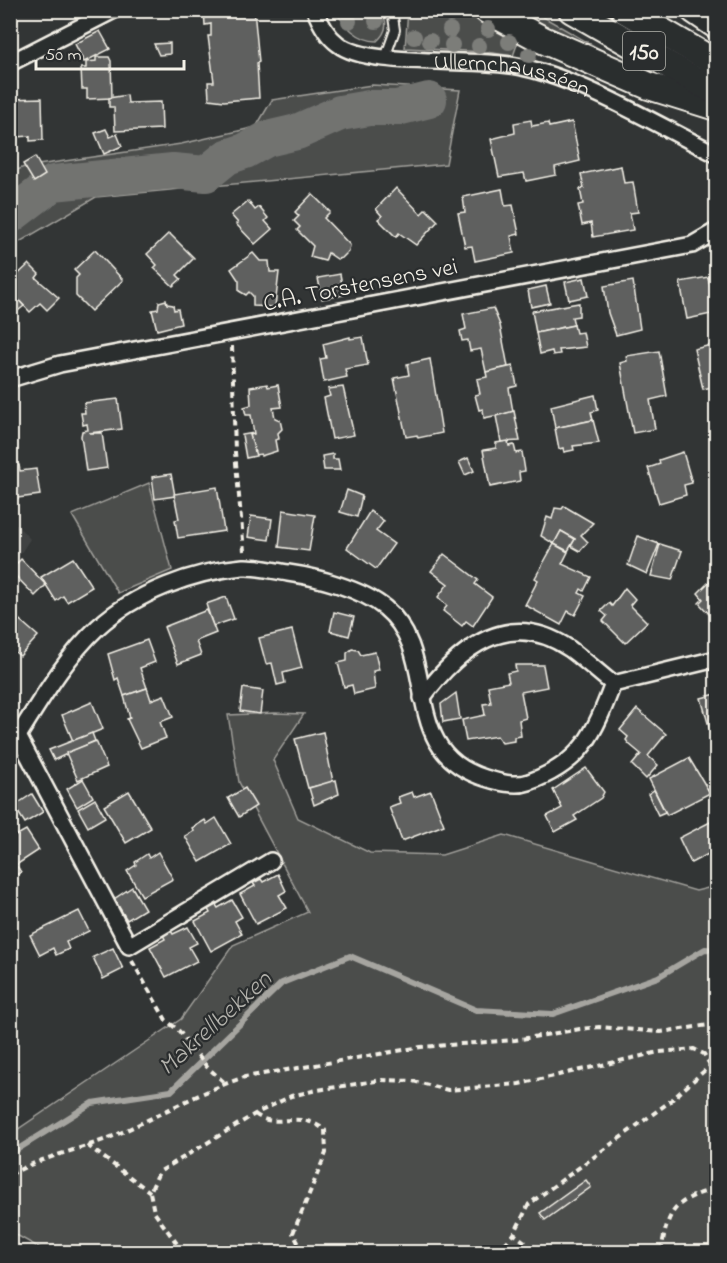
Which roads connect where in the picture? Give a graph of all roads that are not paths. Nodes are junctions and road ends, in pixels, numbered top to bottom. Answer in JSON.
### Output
{"nodes":[{"id":1,"x":114,"y":10,"type":"edge"},
{"id":2,"x":315,"y":10,"type":"edge"},
{"id":3,"x":392,"y":10,"type":"edge"},
{"id":4,"x":488,"y":10,"type":"edge"},
{"id":5,"x":572,"y":10,"type":"edge"},
{"id":6,"x":625,"y":10,"type":"edge"},
{"id":7,"x":694,"y":10,"type":"edge"},
{"id":8,"x":717,"y":25,"type":"edge"},
{"id":9,"x":385,"y":58,"type":"junction"},
{"id":10,"x":10,"y":63,"type":"edge"},
{"id":11,"x":717,"y":63,"type":"edge"},
{"id":12,"x":717,"y":92,"type":"edge"},
{"id":13,"x":717,"y":107,"type":"edge"},
{"id":14,"x":717,"y":154,"type":"edge"},
{"id":15,"x":717,"y":231,"type":"edge"},
{"id":16,"x":10,"y":379,"type":"edge"},
{"id":17,"x":717,"y":659,"type":"edge"},
{"id":18,"x":613,"y":684,"type":"junction"},
{"id":19,"x":422,"y":698,"type":"junction"},
{"id":20,"x":14,"y":736,"type":"edge"},
{"id":21,"x":271,"y":861,"type":"dead end"}],
"edges":[{"from":1,"to":10,"type":"street"},
{"from":2,"to":9,"type":"street","name":"Ullernchausséen"},
{"from":3,"to":9,"type":"lane"},
{"from":4,"to":13,"type":"highway"},
{"from":5,"to":12,"type":"highway","number":"150"},
{"from":6,"to":11,"type":"highway","number":"150"},
{"from":7,"to":8,"type":"highway"},
{"from":9,"to":14,"type":"street","name":"Ullernchausséen"},
{"from":15,"to":16,"type":"street","name":"C.A. Torstensens vei"},
{"from":17,"to":18,"type":"street"},
{"from":18,"to":19,"type":"street"},
{"from":18,"to":19,"type":"street"},
{"from":19,"to":20,"type":"street"},
{"from":20,"to":21,"type":"street"}]}
